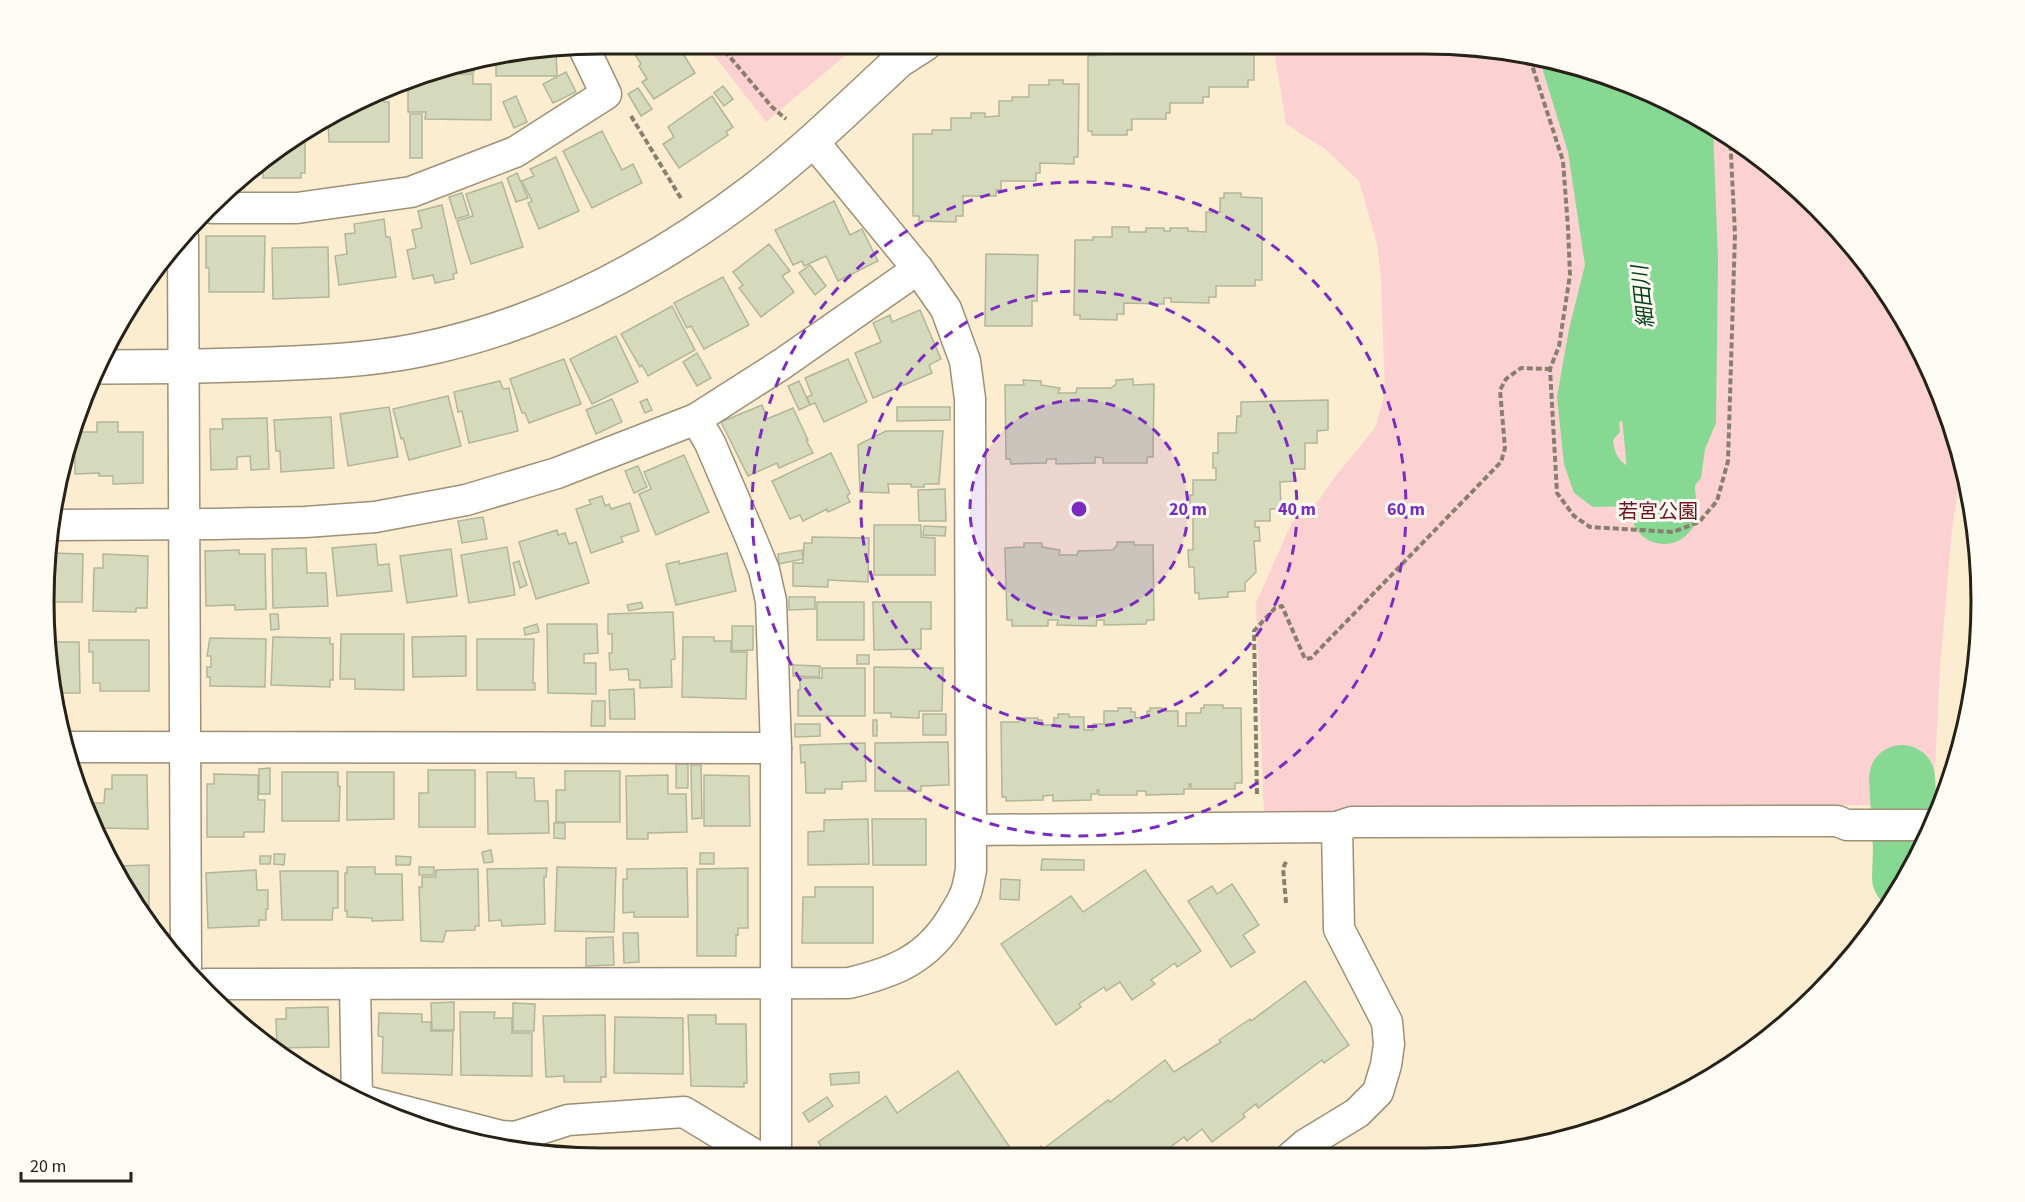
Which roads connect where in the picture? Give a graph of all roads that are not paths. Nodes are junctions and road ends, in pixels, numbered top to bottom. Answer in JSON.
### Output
{"nodes":[{"id":1,"x":587,"y":54,"type":"edge"},
{"id":2,"x":909,"y":54,"type":"edge"},
{"id":3,"x":812,"y":140,"type":"junction"},
{"id":4,"x":220,"y":208,"type":"edge"},
{"id":5,"x":183,"y":249,"type":"edge"},
{"id":6,"x":918,"y":269,"type":"junction"},
{"id":7,"x":107,"y":367,"type":"edge"},
{"id":8,"x":182,"y":367,"type":"junction"},
{"id":9,"x":696,"y":419,"type":"junction"},
{"id":10,"x":60,"y":525,"type":"edge"},
{"id":11,"x":184,"y":525,"type":"junction"},
{"id":12,"x":74,"y":747,"type":"edge"},
{"id":13,"x":186,"y":747,"type":"junction"},
{"id":14,"x":776,"y":748,"type":"junction"},
{"id":15,"x":1923,"y":825,"type":"edge"},
{"id":16,"x":1337,"y":827,"type":"junction"},
{"id":17,"x":972,"y":830,"type":"junction"},
{"id":18,"x":186,"y":957,"type":"edge"},
{"id":19,"x":210,"y":984,"type":"edge"},
{"id":20,"x":355,"y":984,"type":"junction"},
{"id":21,"x":777,"y":984,"type":"junction"},
{"id":22,"x":357,"y":1091,"type":"edge"},
{"id":23,"x":405,"y":1111,"type":"edge"},
{"id":24,"x":743,"y":1148,"type":"edge"},
{"id":25,"x":776,"y":1148,"type":"edge"},
{"id":26,"x":1301,"y":1148,"type":"edge"}],
"edges":[{"from":1,"to":4,"type":"street"},
{"from":2,"to":3,"type":"street"},
{"from":3,"to":6,"type":"street"},
{"from":3,"to":8,"type":"street"},
{"from":5,"to":8,"type":"street"},
{"from":6,"to":9,"type":"street"},
{"from":6,"to":17,"type":"street"},
{"from":7,"to":8,"type":"street"},
{"from":8,"to":11,"type":"street"},
{"from":9,"to":11,"type":"street"},
{"from":9,"to":14,"type":"street"},
{"from":10,"to":11,"type":"street"},
{"from":11,"to":13,"type":"street"},
{"from":12,"to":13,"type":"street"},
{"from":13,"to":14,"type":"street"},
{"from":13,"to":18,"type":"street"},
{"from":14,"to":21,"type":"street"},
{"from":15,"to":16,"type":"street"},
{"from":16,"to":17,"type":"street"},
{"from":16,"to":26,"type":"street"},
{"from":17,"to":21,"type":"street"},
{"from":19,"to":20,"type":"street"},
{"from":20,"to":21,"type":"street"},
{"from":20,"to":22,"type":"street"},
{"from":21,"to":25,"type":"street"},
{"from":23,"to":24,"type":"street"}]}
